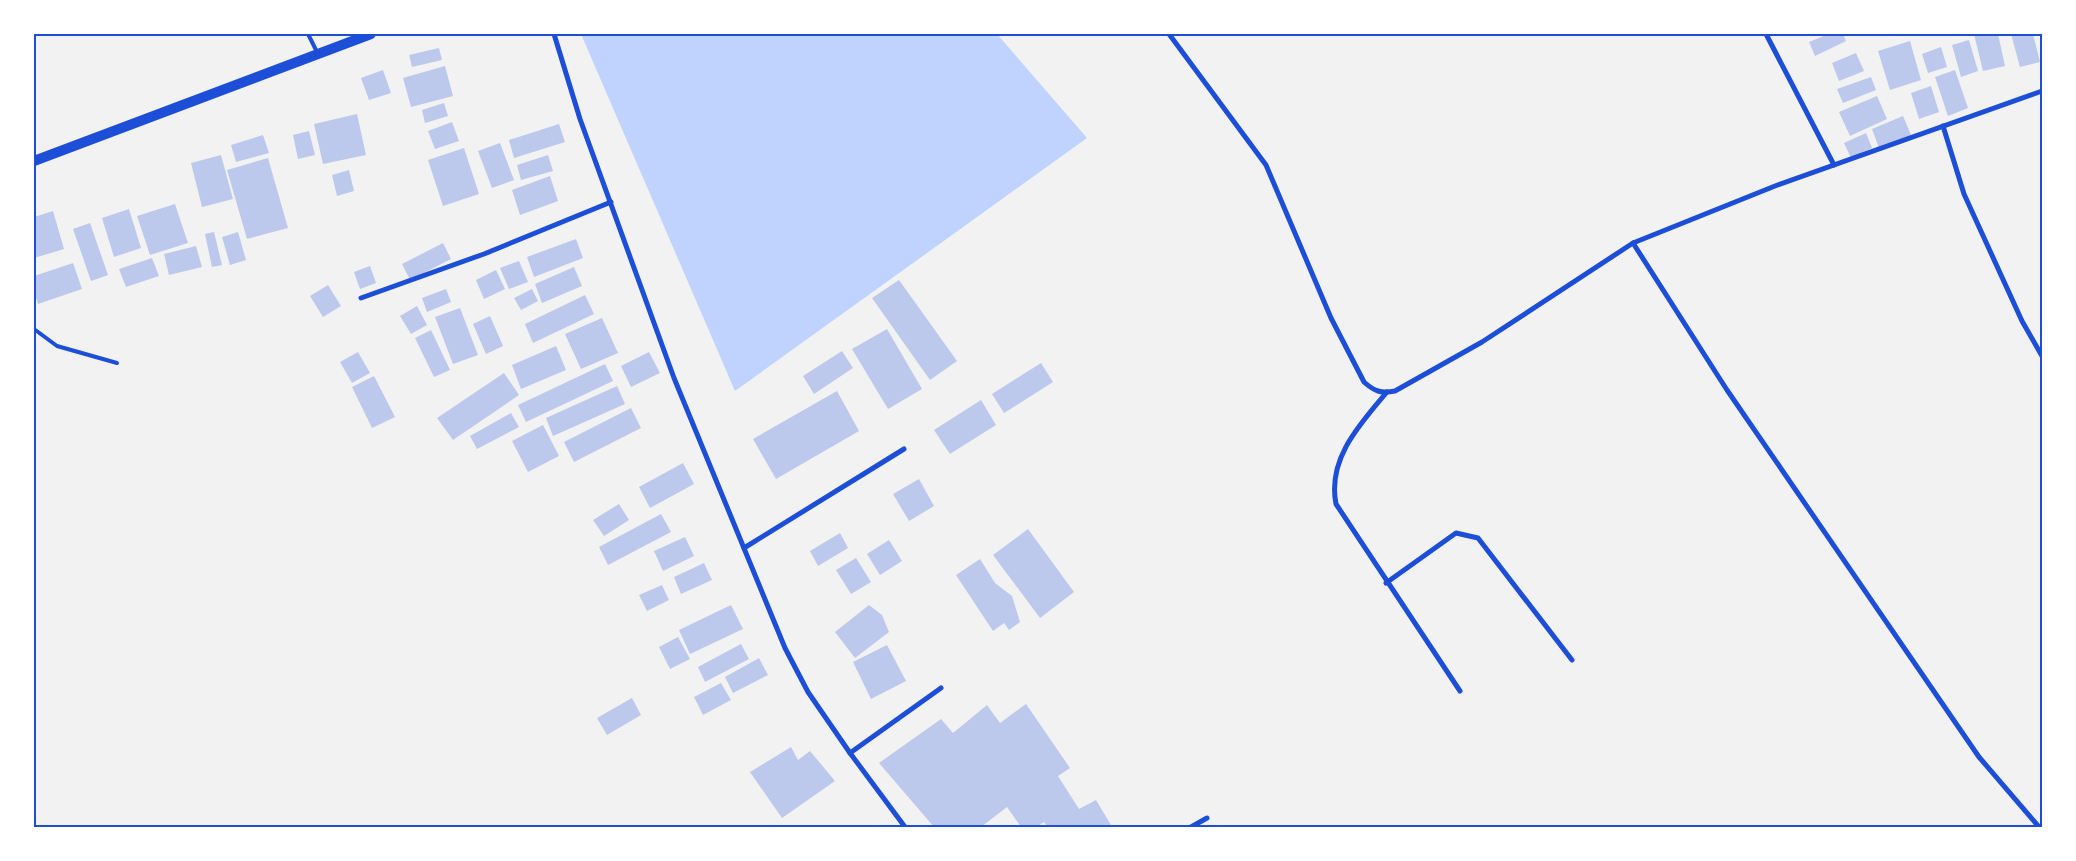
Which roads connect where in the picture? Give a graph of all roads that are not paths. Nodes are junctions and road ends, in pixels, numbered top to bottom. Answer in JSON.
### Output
{"nodes":[{"id":1,"x":308,"y":34,"type":"edge"},
{"id":2,"x":371,"y":34,"type":"edge"},
{"id":3,"x":554,"y":34,"type":"edge"},
{"id":4,"x":1169,"y":34,"type":"edge"},
{"id":5,"x":1766,"y":34,"type":"edge"},
{"id":6,"x":318,"y":54,"type":"junction"},
{"id":7,"x":2042,"y":91,"type":"edge"},
{"id":8,"x":1943,"y":126,"type":"junction"},
{"id":9,"x":34,"y":161,"type":"edge"},
{"id":10,"x":1834,"y":165,"type":"junction"},
{"id":11,"x":611,"y":202,"type":"junction"},
{"id":12,"x":1633,"y":243,"type":"junction"},
{"id":13,"x":361,"y":298,"type":"dead end"},
{"id":14,"x":34,"y":329,"type":"edge"},
{"id":15,"x":2042,"y":356,"type":"edge"},
{"id":16,"x":117,"y":363,"type":"dead end"},
{"id":17,"x":1387,"y":392,"type":"junction"},
{"id":18,"x":904,"y":449,"type":"dead end"},
{"id":19,"x":744,"y":548,"type":"junction"},
{"id":20,"x":1386,"y":582,"type":"junction"},
{"id":21,"x":1572,"y":660,"type":"dead end"},
{"id":22,"x":941,"y":688,"type":"dead end"},
{"id":23,"x":1460,"y":691,"type":"dead end"},
{"id":24,"x":850,"y":753,"type":"junction"},
{"id":25,"x":1207,"y":818,"type":"dead end"},
{"id":26,"x":905,"y":827,"type":"edge"},
{"id":27,"x":1192,"y":827,"type":"edge"},
{"id":28,"x":2039,"y":827,"type":"edge"}],
"edges":[{"from":1,"to":6,"type":"lane"},
{"from":2,"to":6,"type":"main road"},
{"from":3,"to":11,"type":"street"},
{"from":4,"to":17,"type":"street"},
{"from":5,"to":10,"type":"street"},
{"from":6,"to":9,"type":"main road"},
{"from":7,"to":8,"type":"street"},
{"from":8,"to":10,"type":"street"},
{"from":8,"to":15,"type":"street"},
{"from":10,"to":12,"type":"street"},
{"from":11,"to":13,"type":"street"},
{"from":11,"to":19,"type":"street"},
{"from":12,"to":17,"type":"street"},
{"from":12,"to":28,"type":"street"},
{"from":14,"to":16,"type":"lane"},
{"from":17,"to":20,"type":"street"},
{"from":18,"to":19,"type":"street"},
{"from":19,"to":24,"type":"street"},
{"from":20,"to":21,"type":"street"},
{"from":20,"to":23,"type":"street"},
{"from":22,"to":24,"type":"street"},
{"from":24,"to":26,"type":"street"},
{"from":25,"to":27,"type":"street"}]}
